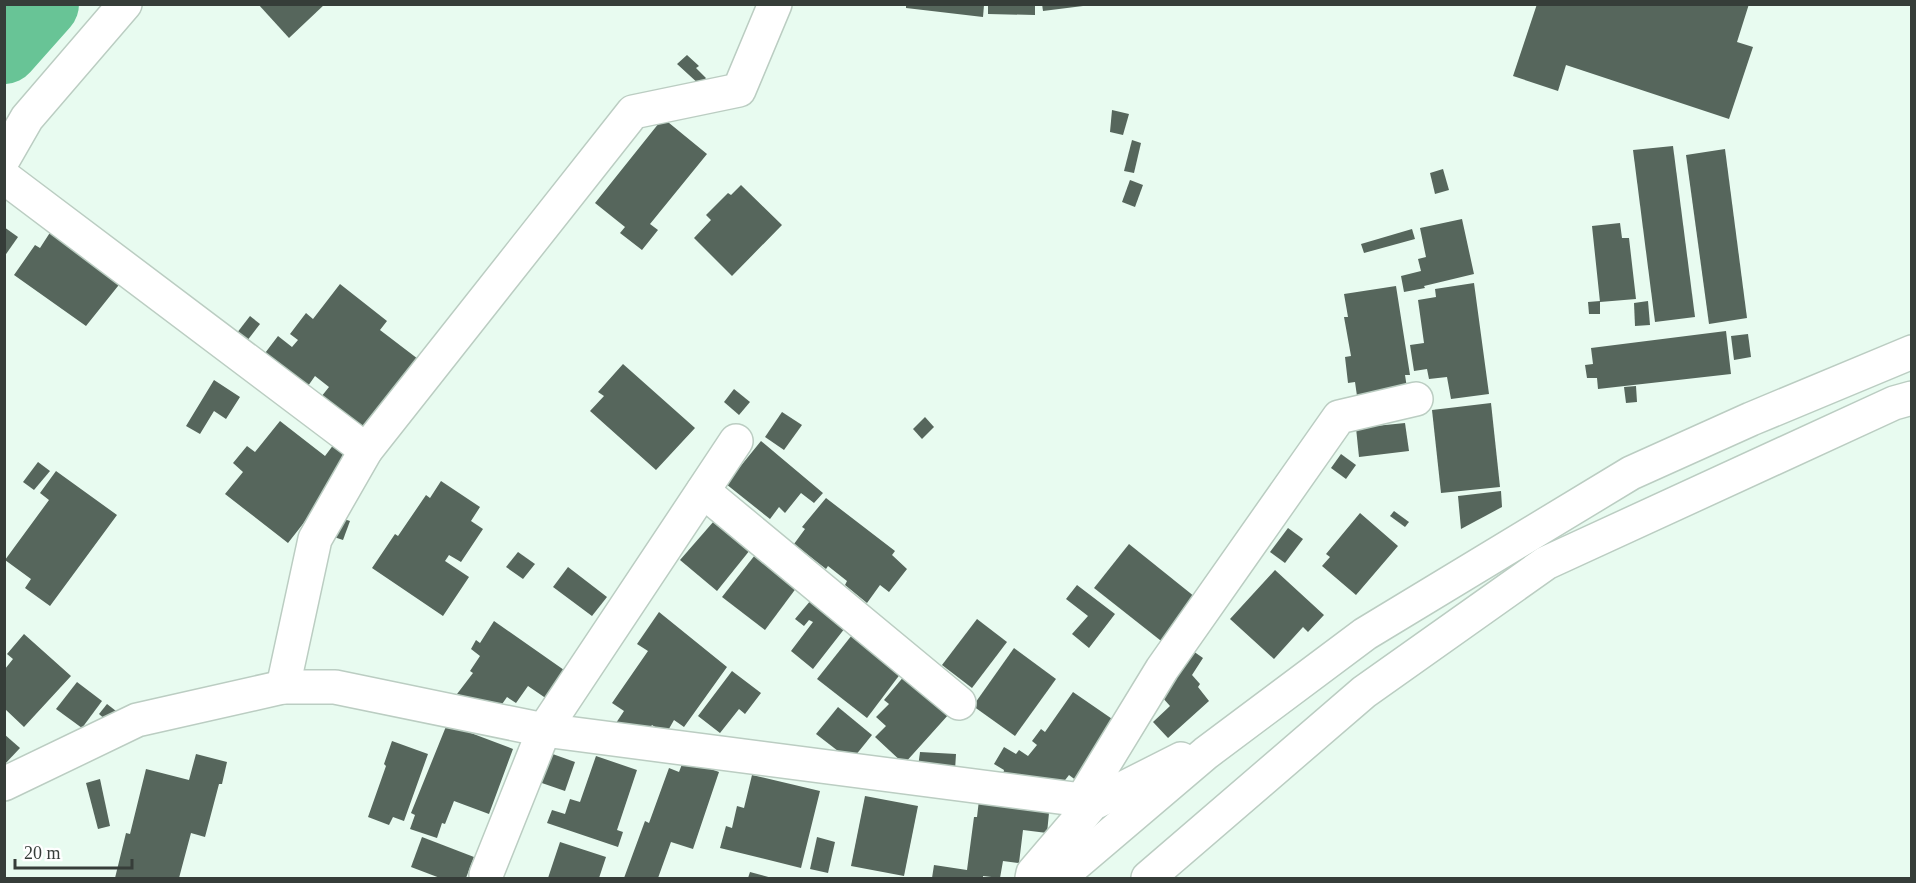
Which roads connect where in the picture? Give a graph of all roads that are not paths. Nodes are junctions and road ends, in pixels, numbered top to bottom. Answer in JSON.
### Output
{"nodes":[{"id":1,"x":125,"y":4,"type":"edge"},
{"id":2,"x":775,"y":4,"type":"edge"},
{"id":3,"x":4,"y":158,"type":"edge"},
{"id":4,"x":4,"y":177,"type":"edge"},
{"id":5,"x":1911,"y":352,"type":"edge"},
{"id":6,"x":1911,"y":398,"type":"edge"},
{"id":7,"x":1416,"y":399,"type":"dead end"},
{"id":8,"x":736,"y":441,"type":"dead end"},
{"id":9,"x":366,"y":450,"type":"junction"},
{"id":10,"x":703,"y":491,"type":"junction"},
{"id":11,"x":283,"y":687,"type":"junction"},
{"id":12,"x":959,"y":703,"type":"dead end"},
{"id":13,"x":544,"y":730,"type":"junction"},
{"id":14,"x":1206,"y":753,"type":"junction"},
{"id":15,"x":4,"y":784,"type":"edge"},
{"id":16,"x":1087,"y":802,"type":"junction"},
{"id":17,"x":486,"y":875,"type":"dead end"},
{"id":18,"x":1032,"y":879,"type":"edge"},
{"id":19,"x":1059,"y":879,"type":"edge"},
{"id":20,"x":1148,"y":879,"type":"edge"}],
"edges":[{"from":1,"to":3,"type":"street"},
{"from":2,"to":9,"type":"street"},
{"from":4,"to":9,"type":"street"},
{"from":5,"to":14,"type":"street"},
{"from":6,"to":20,"type":"street"},
{"from":7,"to":16,"type":"street"},
{"from":8,"to":10,"type":"street"},
{"from":9,"to":11,"type":"street"},
{"from":10,"to":12,"type":"street"},
{"from":10,"to":13,"type":"street"},
{"from":11,"to":13,"type":"street"},
{"from":11,"to":15,"type":"street"},
{"from":13,"to":16,"type":"street"},
{"from":13,"to":17,"type":"street"},
{"from":14,"to":16,"type":"street"},
{"from":14,"to":19,"type":"street"},
{"from":16,"to":18,"type":"street"}]}
